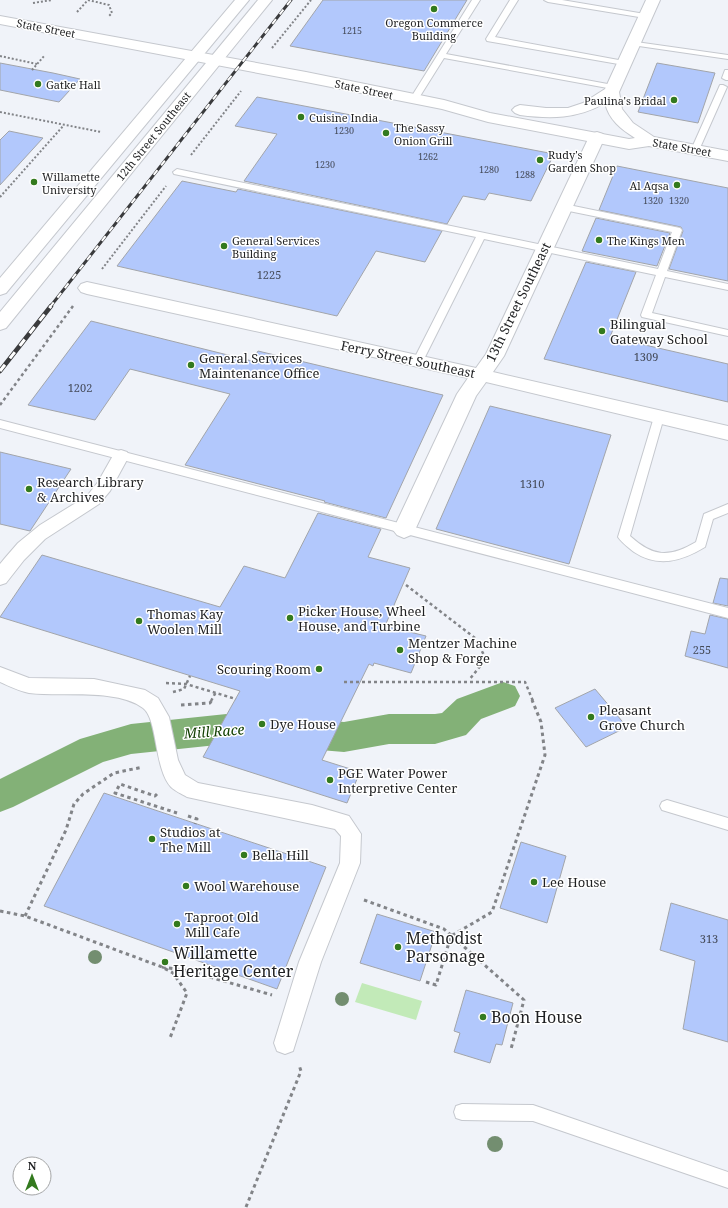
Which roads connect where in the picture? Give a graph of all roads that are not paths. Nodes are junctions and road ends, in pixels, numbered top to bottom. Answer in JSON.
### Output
{"nodes":[{"id":1,"x":242,"y":0,"type":"edge"},
{"id":2,"x":265,"y":0,"type":"edge"},
{"id":3,"x":476,"y":0,"type":"edge"},
{"id":4,"x":514,"y":0,"type":"edge"},
{"id":5,"x":548,"y":0,"type":"edge"},
{"id":6,"x":653,"y":0,"type":"edge"},
{"id":7,"x":645,"y":16,"type":"junction"},
{"id":8,"x":0,"y":20,"type":"edge"},
{"id":9,"x":632,"y":44,"type":"junction"},
{"id":10,"x":441,"y":55,"type":"junction"},
{"id":11,"x":194,"y":56,"type":"junction"},
{"id":12,"x":728,"y":57,"type":"edge"},
{"id":13,"x":216,"y":60,"type":"junction"},
{"id":14,"x":624,"y":63,"type":"junction"},
{"id":15,"x":723,"y":87,"type":"dead end"},
{"id":16,"x":612,"y":90,"type":"junction"},
{"id":17,"x":414,"y":99,"type":"junction"},
{"id":18,"x":444,"y":105,"type":"junction"},
{"id":19,"x":597,"y":138,"type":"junction"},
{"id":20,"x":648,"y":141,"type":"junction"},
{"id":21,"x":695,"y":150,"type":"junction"},
{"id":22,"x":728,"y":156,"type":"edge"},
{"id":23,"x":177,"y":172,"type":"road end"},
{"id":24,"x":564,"y":207,"type":"junction"},
{"id":25,"x":481,"y":236,"type":"junction"},
{"id":26,"x":545,"y":249,"type":"junction"},
{"id":27,"x":661,"y":273,"type":"junction"},
{"id":28,"x":728,"y":287,"type":"edge"},
{"id":29,"x":87,"y":288,"type":"road end"},
{"id":30,"x":0,"y":290,"type":"edge"},
{"id":31,"x":0,"y":324,"type":"edge"},
{"id":32,"x":728,"y":333,"type":"edge"},
{"id":33,"x":418,"y":361,"type":"junction"},
{"id":34,"x":481,"y":375,"type":"junction"},
{"id":35,"x":659,"y":417,"type":"junction"},
{"id":36,"x":0,"y":424,"type":"edge"},
{"id":37,"x":728,"y":433,"type":"edge"},
{"id":38,"x":121,"y":456,"type":"junction"},
{"id":39,"x":728,"y":508,"type":"edge"},
{"id":40,"x":404,"y":530,"type":"junction"},
{"id":41,"x":0,"y":578,"type":"edge"},
{"id":42,"x":728,"y":613,"type":"edge"},
{"id":43,"x":0,"y":674,"type":"edge"},
{"id":44,"x":667,"y":806,"type":"dead end"},
{"id":45,"x":728,"y":824,"type":"edge"},
{"id":46,"x":287,"y":1037,"type":"road end"},
{"id":47,"x":462,"y":1112,"type":"dead end"},
{"id":48,"x":728,"y":1180,"type":"edge"}],
"edges":[{"from":1,"to":11,"type":"main road","name":"12th Street Southeast"},
{"from":2,"to":13,"type":"main road","name":"12th Street Southeast"},
{"from":3,"to":10,"type":"lane"},
{"from":4,"to":14,"type":"lane"},
{"from":5,"to":7,"type":"lane"},
{"from":6,"to":7,"type":"main road"},
{"from":7,"to":9,"type":"main road"},
{"from":8,"to":11,"type":"main road","name":"State Street"},
{"from":9,"to":12,"type":"lane"},
{"from":9,"to":14,"type":"main road"},
{"from":10,"to":16,"type":"lane"},
{"from":10,"to":17,"type":"lane"},
{"from":11,"to":13,"type":"main road","name":"State Street"},
{"from":11,"to":30,"type":"main road","name":"12th Street Southeast"},
{"from":13,"to":17,"type":"main road","name":"State Street"},
{"from":13,"to":31,"type":"main road","name":"12th Street Southeast"},
{"from":14,"to":16,"type":"main road"},
{"from":15,"to":21,"type":"lane"},
{"from":16,"to":18,"type":"main road"},
{"from":16,"to":20,"type":"main road"},
{"from":17,"to":18,"type":"main road","name":"State Street"},
{"from":18,"to":19,"type":"main road","name":"State Street"},
{"from":19,"to":20,"type":"main road","name":"State Street"},
{"from":19,"to":24,"type":"main road","name":"13th Street Southeast"},
{"from":20,"to":21,"type":"main road","name":"State Street"},
{"from":21,"to":22,"type":"main road","name":"State Street"},
{"from":23,"to":25,"type":"lane"},
{"from":24,"to":26,"type":"main road","name":"13th Street Southeast"},
{"from":24,"to":27,"type":"lane"},
{"from":25,"to":26,"type":"lane"},
{"from":25,"to":33,"type":"lane"},
{"from":26,"to":27,"type":"lane"},
{"from":26,"to":34,"type":"main road","name":"13th Street Southeast"},
{"from":27,"to":28,"type":"lane"},
{"from":27,"to":32,"type":"lane"},
{"from":29,"to":33,"type":"main road","name":"Ferry Street Southeast"},
{"from":33,"to":34,"type":"main road","name":"Ferry Street Southeast"},
{"from":34,"to":35,"type":"main road","name":"Ferry Street Southeast"},
{"from":34,"to":40,"type":"main road","name":"13th Street Southeast"},
{"from":35,"to":37,"type":"main road","name":"Ferry Street Southeast"},
{"from":35,"to":39,"type":"lane"},
{"from":36,"to":38,"type":"lane"},
{"from":38,"to":40,"type":"lane"},
{"from":38,"to":41,"type":"street"},
{"from":40,"to":42,"type":"lane"},
{"from":43,"to":46,"type":"street"},
{"from":44,"to":45,"type":"lane"},
{"from":47,"to":48,"type":"lane"}]}
